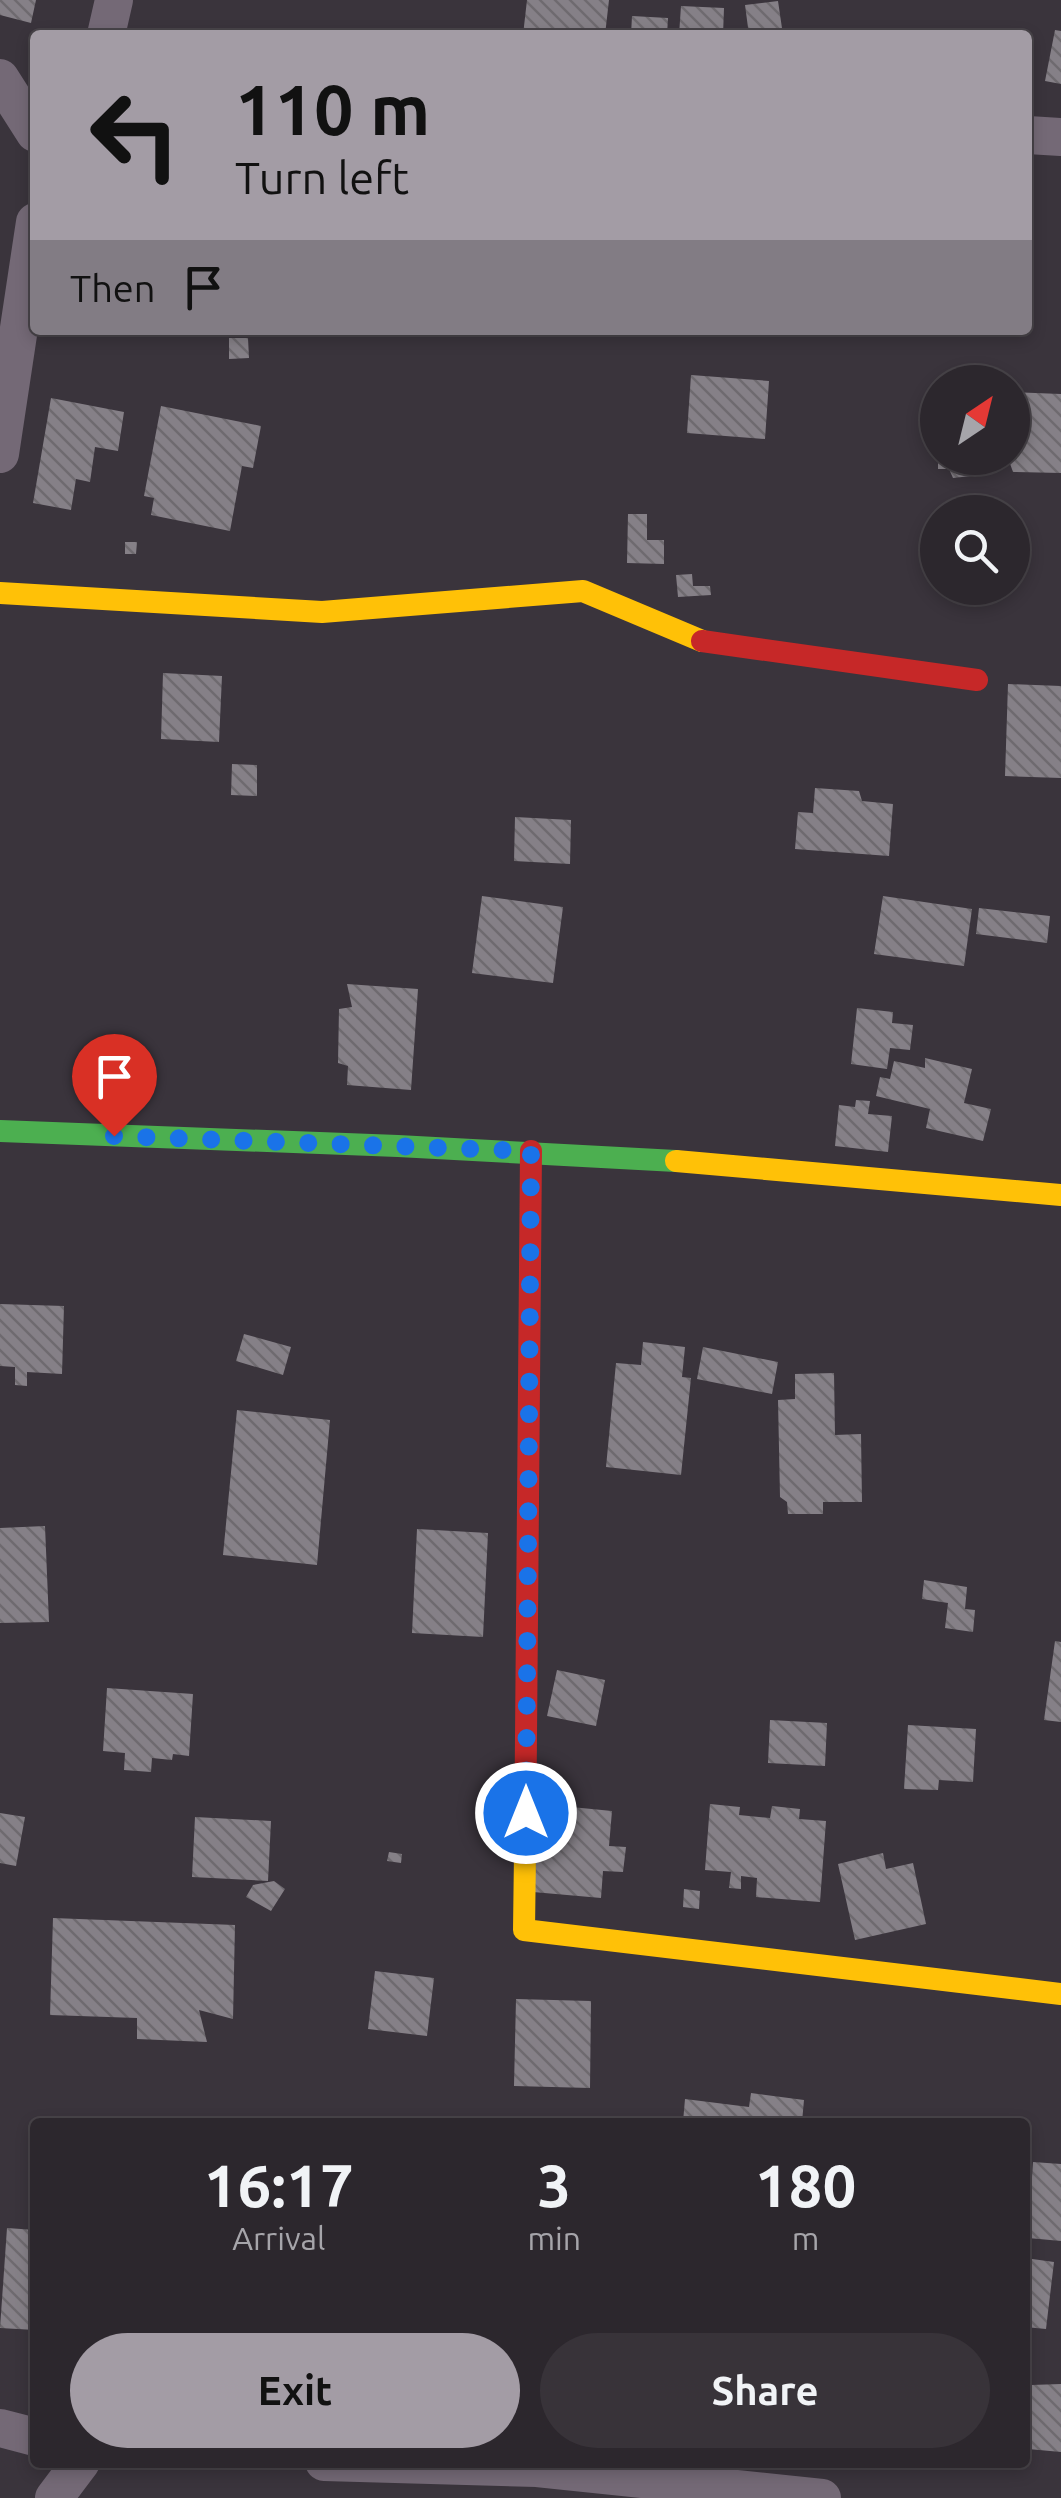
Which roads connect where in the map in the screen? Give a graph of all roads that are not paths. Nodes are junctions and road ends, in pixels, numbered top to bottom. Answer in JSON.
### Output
{"nodes":[{"id":1,"x":114,"y":0,"type":"edge"},
{"id":2,"x":107,"y":30,"type":"edge"},
{"id":3,"x":0,"y":78,"type":"edge"},
{"id":4,"x":30,"y":125,"type":"edge"},
{"id":5,"x":1032,"y":135,"type":"edge"},
{"id":6,"x":1061,"y":136,"type":"edge"},
{"id":7,"x":30,"y":255,"type":"edge"},
{"id":8,"x":0,"y":454,"type":"edge"},
{"id":9,"x":0,"y":593,"type":"edge"},
{"id":10,"x":977,"y":680,"type":"dead end"},
{"id":11,"x":0,"y":1131,"type":"edge"},
{"id":12,"x":531,"y":1151,"type":"junction"},
{"id":13,"x":1061,"y":1195,"type":"edge"},
{"id":14,"x":1061,"y":1994,"type":"edge"},
{"id":15,"x":0,"y":2428,"type":"edge"},
{"id":16,"x":30,"y":2436,"type":"edge"},
{"id":17,"x":76,"y":2468,"type":"edge"},
{"id":18,"x":537,"y":2468,"type":"edge"},
{"id":19,"x":54,"y":2498,"type":"edge"},
{"id":20,"x":822,"y":2498,"type":"edge"}],
"edges":[{"from":1,"to":2,"type":"street"},
{"from":3,"to":4,"type":"street"},
{"from":5,"to":6,"type":"street"},
{"from":7,"to":8,"type":"street"},
{"from":9,"to":10,"type":"street"},
{"from":11,"to":12,"type":"street"},
{"from":12,"to":13,"type":"street"},
{"from":12,"to":14,"type":"street"},
{"from":15,"to":16,"type":"street"},
{"from":17,"to":19,"type":"street"},
{"from":18,"to":20,"type":"street"}]}
